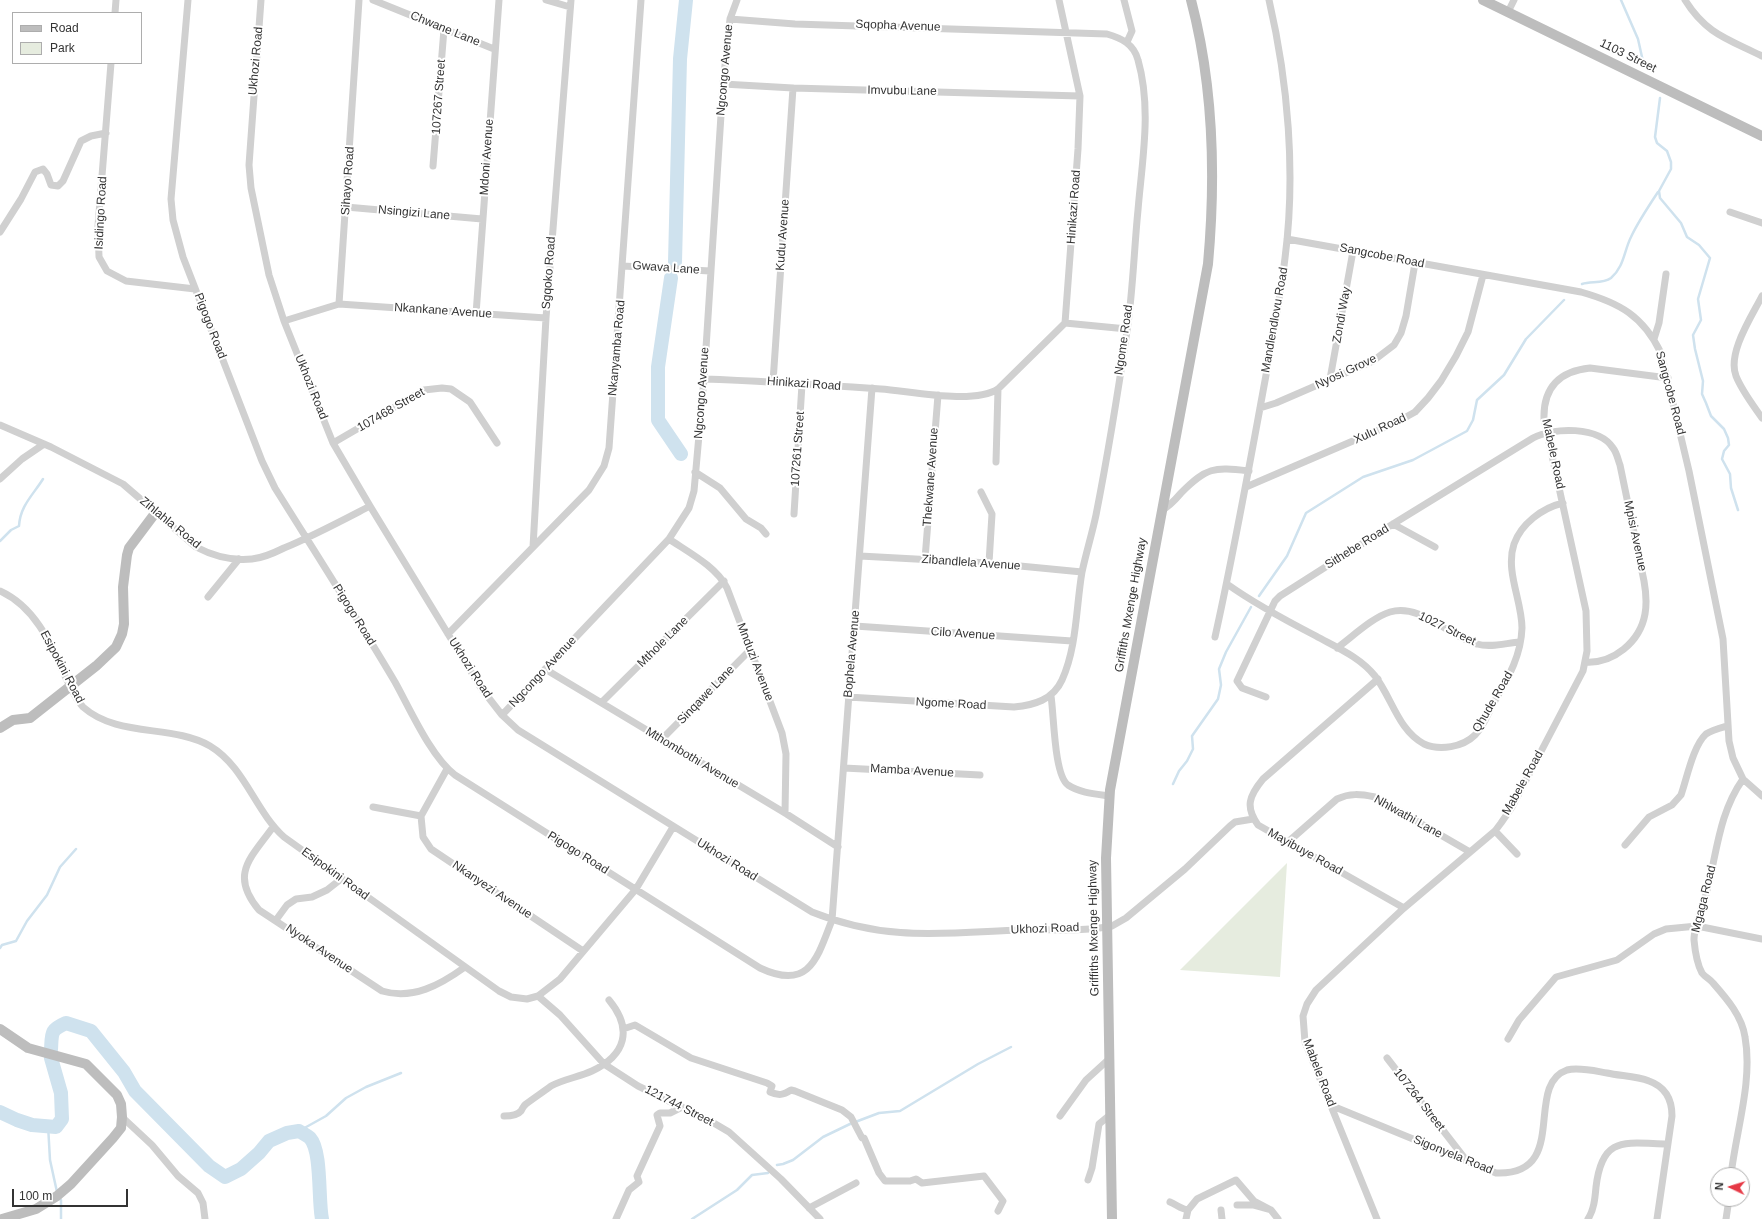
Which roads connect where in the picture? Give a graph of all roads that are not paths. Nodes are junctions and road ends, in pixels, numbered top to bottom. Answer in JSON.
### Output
{"nodes":[{"id":1,"x":116,"y":0,"type":"edge"},
{"id":2,"x":188,"y":0,"type":"edge"},
{"id":3,"x":261,"y":0,"type":"edge"},
{"id":4,"x":359,"y":0,"type":"edge"},
{"id":5,"x":373,"y":0,"type":"edge"},
{"id":6,"x":499,"y":0,"type":"edge"},
{"id":7,"x":546,"y":0,"type":"edge"},
{"id":8,"x":641,"y":0,"type":"edge"},
{"id":9,"x":737,"y":0,"type":"edge"},
{"id":10,"x":1059,"y":0,"type":"edge"},
{"id":11,"x":1124,"y":0,"type":"edge"},
{"id":12,"x":1191,"y":0,"type":"edge"},
{"id":13,"x":1269,"y":0,"type":"edge"},
{"id":14,"x":1483,"y":0,"type":"edge"},
{"id":15,"x":1514,"y":0,"type":"edge"},
{"id":16,"x":1685,"y":0,"type":"edge"},
{"id":17,"x":571,"y":4,"type":"edge"},
{"id":18,"x":115,"y":12,"type":"edge"},
{"id":19,"x":1508,"y":12,"type":"junction"},
{"id":20,"x":730,"y":18,"type":"junction"},
{"id":21,"x":444,"y":29,"type":"junction"},
{"id":22,"x":1066,"y":32,"type":"junction"},
{"id":23,"x":1126,"y":42,"type":"junction"},
{"id":24,"x":494,"y":49,"type":"junction"},
{"id":25,"x":1761,"y":54,"type":"edge"},
{"id":26,"x":111,"y":64,"type":"edge"},
{"id":27,"x":723,"y":84,"type":"junction"},
{"id":28,"x":793,"y":88,"type":"junction"},
{"id":29,"x":1080,"y":96,"type":"junction"},
{"id":30,"x":106,"y":133,"type":"junction"},
{"id":31,"x":1762,"y":136,"type":"edge"},
{"id":32,"x":434,"y":166,"type":"dead end"},
{"id":33,"x":346,"y":207,"type":"junction"},
{"id":34,"x":1730,"y":212,"type":"dead end"},
{"id":35,"x":482,"y":220,"type":"junction"},
{"id":36,"x":1762,"y":223,"type":"edge"},
{"id":37,"x":0,"y":232,"type":"edge"},
{"id":38,"x":1287,"y":239,"type":"junction"},
{"id":39,"x":1353,"y":251,"type":"junction"},
{"id":40,"x":1416,"y":263,"type":"junction"},
{"id":41,"x":623,"y":266,"type":"junction"},
{"id":42,"x":710,"y":271,"type":"junction"},
{"id":43,"x":1666,"y":274,"type":"dead end"},
{"id":44,"x":1483,"y":275,"type":"junction"},
{"id":45,"x":195,"y":289,"type":"junction"},
{"id":46,"x":1762,"y":296,"type":"edge"},
{"id":47,"x":339,"y":304,"type":"junction"},
{"id":48,"x":476,"y":314,"type":"junction"},
{"id":49,"x":546,"y":318,"type":"junction"},
{"id":50,"x":284,"y":321,"type":"junction"},
{"id":51,"x":1065,"y":323,"type":"junction"},
{"id":52,"x":1127,"y":329,"type":"junction"},
{"id":53,"x":1654,"y":339,"type":"junction"},
{"id":54,"x":704,"y":378,"type":"junction"},
{"id":55,"x":1668,"y":378,"type":"junction"},
{"id":56,"x":1330,"y":379,"type":"junction"},
{"id":57,"x":773,"y":382,"type":"junction"},
{"id":58,"x":802,"y":384,"type":"junction"},
{"id":59,"x":872,"y":388,"type":"junction"},
{"id":60,"x":998,"y":389,"type":"junction"},
{"id":61,"x":938,"y":395,"type":"junction"},
{"id":62,"x":1260,"y":408,"type":"junction"},
{"id":63,"x":1762,"y":418,"type":"edge"},
{"id":64,"x":0,"y":425,"type":"edge"},
{"id":65,"x":1546,"y":432,"type":"junction"},
{"id":66,"x":334,"y":443,"type":"junction"},
{"id":67,"x":497,"y":443,"type":"dead end"},
{"id":68,"x":44,"y":444,"type":"junction"},
{"id":69,"x":996,"y":462,"type":"dead end"},
{"id":70,"x":1249,"y":471,"type":"junction"},
{"id":71,"x":695,"y":472,"type":"junction"},
{"id":72,"x":0,"y":479,"type":"edge"},
{"id":73,"x":1246,"y":487,"type":"junction"},
{"id":74,"x":981,"y":492,"type":"dead end"},
{"id":75,"x":1563,"y":504,"type":"junction"},
{"id":76,"x":370,"y":506,"type":"junction"},
{"id":77,"x":1162,"y":510,"type":"junction"},
{"id":78,"x":156,"y":512,"type":"junction"},
{"id":79,"x":794,"y":514,"type":"dead end"},
{"id":80,"x":1393,"y":524,"type":"junction"},
{"id":81,"x":766,"y":534,"type":"dead end"},
{"id":82,"x":307,"y":539,"type":"junction"},
{"id":83,"x":669,"y":539,"type":"junction"},
{"id":84,"x":533,"y":546,"type":"junction"},
{"id":85,"x":1435,"y":546,"type":"dead end"},
{"id":86,"x":860,"y":556,"type":"junction"},
{"id":87,"x":240,"y":559,"type":"junction"},
{"id":88,"x":925,"y":559,"type":"junction"},
{"id":89,"x":989,"y":563,"type":"junction"},
{"id":90,"x":1082,"y":572,"type":"junction"},
{"id":91,"x":724,"y":581,"type":"junction"},
{"id":92,"x":1227,"y":584,"type":"junction"},
{"id":93,"x":0,"y":591,"type":"edge"},
{"id":94,"x":208,"y":597,"type":"dead end"},
{"id":95,"x":1270,"y":612,"type":"junction"},
{"id":96,"x":855,"y":626,"type":"junction"},
{"id":97,"x":448,"y":634,"type":"junction"},
{"id":98,"x":1214,"y":637,"type":"dead end"},
{"id":99,"x":1072,"y":641,"type":"junction"},
{"id":100,"x":1520,"y":642,"type":"junction"},
{"id":101,"x":1337,"y":648,"type":"junction"},
{"id":102,"x":750,"y":650,"type":"junction"},
{"id":103,"x":1585,"y":662,"type":"junction"},
{"id":104,"x":544,"y":669,"type":"junction"},
{"id":105,"x":1378,"y":679,"type":"junction"},
{"id":106,"x":70,"y":686,"type":"junction"},
{"id":107,"x":1051,"y":696,"type":"junction"},
{"id":108,"x":848,"y":697,"type":"junction"},
{"id":109,"x":1266,"y":697,"type":"dead end"},
{"id":110,"x":602,"y":702,"type":"junction"},
{"id":111,"x":502,"y":715,"type":"junction"},
{"id":112,"x":1727,"y":726,"type":"junction"},
{"id":113,"x":0,"y":728,"type":"edge"},
{"id":114,"x":661,"y":740,"type":"junction"},
{"id":115,"x":844,"y":768,"type":"junction"},
{"id":116,"x":448,"y":769,"type":"junction"},
{"id":117,"x":980,"y":775,"type":"dead end"},
{"id":118,"x":1743,"y":779,"type":"junction"},
{"id":119,"x":1110,"y":796,"type":"junction"},
{"id":120,"x":1762,"y":796,"type":"edge"},
{"id":121,"x":373,"y":807,"type":"dead end"},
{"id":122,"x":785,"y":813,"type":"junction"},
{"id":123,"x":421,"y":816,"type":"junction"},
{"id":124,"x":1253,"y":818,"type":"junction"},
{"id":125,"x":673,"y":826,"type":"junction"},
{"id":126,"x":273,"y":827,"type":"junction"},
{"id":127,"x":1495,"y":831,"type":"junction"},
{"id":128,"x":1288,"y":842,"type":"junction"},
{"id":129,"x":1625,"y":845,"type":"dead end"},
{"id":130,"x":838,"y":847,"type":"junction"},
{"id":131,"x":1470,"y":852,"type":"junction"},
{"id":132,"x":1517,"y":854,"type":"dead end"},
{"id":133,"x":341,"y":878,"type":"junction"},
{"id":134,"x":636,"y":889,"type":"junction"},
{"id":135,"x":1404,"y":908,"type":"junction"},
{"id":136,"x":276,"y":920,"type":"junction"},
{"id":137,"x":832,"y":920,"type":"junction"},
{"id":138,"x":1696,"y":926,"type":"junction"},
{"id":139,"x":1106,"y":928,"type":"junction"},
{"id":140,"x":1762,"y":939,"type":"edge"},
{"id":141,"x":583,"y":952,"type":"junction"},
{"id":142,"x":465,"y":966,"type":"junction"},
{"id":143,"x":538,"y":996,"type":"junction"},
{"id":144,"x":609,"y":1000,"type":"dead end"},
{"id":145,"x":0,"y":1028,"type":"edge"},
{"id":146,"x":623,"y":1029,"type":"junction"},
{"id":147,"x":1508,"y":1039,"type":"dead end"},
{"id":148,"x":1387,"y":1058,"type":"dead end"},
{"id":149,"x":1109,"y":1059,"type":"junction"},
{"id":150,"x":604,"y":1064,"type":"junction"},
{"id":151,"x":1330,"y":1105,"type":"junction"},
{"id":152,"x":682,"y":1107,"type":"junction"},
{"id":153,"x":1110,"y":1115,"type":"junction"},
{"id":154,"x":504,"y":1116,"type":"dead end"},
{"id":155,"x":1060,"y":1116,"type":"dead end"},
{"id":156,"x":122,"y":1117,"type":"junction"},
{"id":157,"x":1667,"y":1144,"type":"junction"},
{"id":158,"x":1466,"y":1160,"type":"junction"},
{"id":159,"x":1733,"y":1167,"type":"edge"},
{"id":160,"x":1088,"y":1180,"type":"dead end"},
{"id":161,"x":856,"y":1183,"type":"dead end"},
{"id":162,"x":1170,"y":1202,"type":"dead end"},
{"id":163,"x":1237,"y":1205,"type":"dead end"},
{"id":164,"x":1728,"y":1207,"type":"edge"},
{"id":165,"x":809,"y":1208,"type":"junction"},
{"id":166,"x":1188,"y":1210,"type":"junction"},
{"id":167,"x":1220,"y":1210,"type":"dead end"},
{"id":168,"x":1271,"y":1210,"type":"junction"},
{"id":169,"x":998,"y":1211,"type":"dead end"},
{"id":170,"x":2,"y":1219,"type":"edge"},
{"id":171,"x":205,"y":1219,"type":"edge"},
{"id":172,"x":616,"y":1219,"type":"edge"},
{"id":173,"x":820,"y":1219,"type":"edge"},
{"id":174,"x":1112,"y":1219,"type":"edge"},
{"id":175,"x":1186,"y":1219,"type":"edge"},
{"id":176,"x":1222,"y":1219,"type":"edge"},
{"id":177,"x":1278,"y":1219,"type":"edge"},
{"id":178,"x":1377,"y":1219,"type":"edge"},
{"id":179,"x":1588,"y":1219,"type":"edge"},
{"id":180,"x":1657,"y":1219,"type":"edge"},
{"id":181,"x":1726,"y":1219,"type":"edge"}],
"edges":[{"from":1,"to":18,"type":"street"},
{"from":2,"to":45,"type":"street","name":"Pigogo Road"},
{"from":3,"to":50,"type":"street","name":"Ukhozi Road"},
{"from":4,"to":33,"type":"street","name":"Sihayo Road"},
{"from":5,"to":21,"type":"street","name":"Chwane Lane"},
{"from":6,"to":24,"type":"street","name":"Mdoni Avenue"},
{"from":7,"to":17,"type":"street"},
{"from":8,"to":41,"type":"street","name":"Nkanyamba Road"},
{"from":9,"to":20,"type":"street","name":"Ngcongo Avenue"},
{"from":10,"to":22,"type":"street","name":"Hinikazi Road"},
{"from":11,"to":23,"type":"street"},
{"from":12,"to":77,"type":"street","name":"Griffiths Mxenge Highway"},
{"from":13,"to":38,"type":"street","name":"Mandlendlovu Road"},
{"from":14,"to":19,"type":"street","name":"1103 Street"},
{"from":15,"to":19,"type":"street"},
{"from":16,"to":25,"type":"street"},
{"from":17,"to":49,"type":"street","name":"Sgqoko Road"},
{"from":19,"to":31,"type":"street","name":"1103 Street"},
{"from":20,"to":22,"type":"street","name":"Sqopha Avenue"},
{"from":20,"to":27,"type":"street","name":"Ngcongo Avenue"},
{"from":21,"to":24,"type":"street","name":"Chwane Lane"},
{"from":21,"to":32,"type":"street","name":"107267 Street"},
{"from":22,"to":23,"type":"street","name":"Ngome Road"},
{"from":22,"to":29,"type":"street","name":"Hinikazi Road"},
{"from":23,"to":52,"type":"street","name":"Ngome Road"},
{"from":24,"to":35,"type":"street","name":"Mdoni Avenue"},
{"from":26,"to":30,"type":"street","name":"Isidingo Road"},
{"from":27,"to":28,"type":"street","name":"Imvubu Lane"},
{"from":27,"to":42,"type":"street","name":"Ngcongo Avenue"},
{"from":28,"to":29,"type":"street","name":"Imvubu Lane"},
{"from":28,"to":57,"type":"street","name":"Kudu Avenue"},
{"from":29,"to":51,"type":"street","name":"Hinikazi Road"},
{"from":30,"to":37,"type":"street"},
{"from":30,"to":45,"type":"street","name":"Isidingo Road"},
{"from":33,"to":35,"type":"street","name":"Nsingizi Lane"},
{"from":33,"to":47,"type":"street","name":"Sihayo Road"},
{"from":34,"to":36,"type":"street"},
{"from":35,"to":48,"type":"street","name":"Mdoni Avenue"},
{"from":38,"to":39,"type":"street","name":"Sangcobe Road"},
{"from":38,"to":62,"type":"street","name":"Mandlendlovu Road"},
{"from":39,"to":40,"type":"street","name":"Sangcobe Road"},
{"from":39,"to":56,"type":"street","name":"Zondi Way"},
{"from":40,"to":44,"type":"street","name":"Sangcobe Road"},
{"from":40,"to":56,"type":"street","name":"Nyosi Grove"},
{"from":41,"to":42,"type":"street","name":"Gwava Lane"},
{"from":41,"to":84,"type":"street","name":"Nkanyamba Road"},
{"from":42,"to":54,"type":"street","name":"Ngcongo Avenue"},
{"from":43,"to":53,"type":"street"},
{"from":44,"to":53,"type":"street","name":"Sangcobe Road"},
{"from":44,"to":73,"type":"street","name":"Xulu Road"},
{"from":45,"to":82,"type":"street","name":"Pigogo Road"},
{"from":46,"to":63,"type":"street"},
{"from":47,"to":48,"type":"street","name":"Nkankane Avenue"},
{"from":47,"to":50,"type":"street"},
{"from":48,"to":49,"type":"street","name":"Nkankane Avenue"},
{"from":49,"to":84,"type":"street","name":"Sgqoko Road"},
{"from":50,"to":66,"type":"street","name":"Ukhozi Road"},
{"from":51,"to":52,"type":"street"},
{"from":51,"to":60,"type":"street","name":"Hinikazi Road"},
{"from":52,"to":90,"type":"street","name":"Ngome Road"},
{"from":53,"to":55,"type":"street","name":"Sangcobe Road"},
{"from":54,"to":57,"type":"street","name":"Hinikazi Road"},
{"from":54,"to":71,"type":"street","name":"Ngcongo Avenue"},
{"from":55,"to":65,"type":"street","name":"Mabele Road"},
{"from":55,"to":112,"type":"street","name":"Sangcobe Road"},
{"from":56,"to":62,"type":"street","name":"Nyosi Grove"},
{"from":57,"to":58,"type":"street","name":"Hinikazi Road"},
{"from":58,"to":59,"type":"street","name":"Hinikazi Road"},
{"from":58,"to":79,"type":"street","name":"107261 Street"},
{"from":59,"to":61,"type":"street","name":"Hinikazi Road"},
{"from":59,"to":86,"type":"street","name":"Bophela Avenue"},
{"from":60,"to":61,"type":"street","name":"Hinikazi Road"},
{"from":60,"to":69,"type":"street"},
{"from":61,"to":88,"type":"street","name":"Thekwane Avenue"},
{"from":62,"to":70,"type":"street","name":"Mandlendlovu Road"},
{"from":64,"to":68,"type":"street","name":"Zihlahla Road"},
{"from":65,"to":75,"type":"street","name":"Mabele Road"},
{"from":65,"to":80,"type":"street","name":"Sithebe Road"},
{"from":65,"to":103,"type":"street","name":"Mpisi Avenue"},
{"from":66,"to":67,"type":"street","name":"107468 Street"},
{"from":66,"to":76,"type":"street","name":"Ukhozi Road"},
{"from":68,"to":72,"type":"street"},
{"from":68,"to":78,"type":"street","name":"Zihlahla Road"},
{"from":70,"to":73,"type":"street","name":"Mandlendlovu Road"},
{"from":70,"to":77,"type":"street"},
{"from":71,"to":81,"type":"street"},
{"from":71,"to":83,"type":"street","name":"Ngcongo Avenue"},
{"from":73,"to":92,"type":"street","name":"Mandlendlovu Road"},
{"from":74,"to":89,"type":"street"},
{"from":75,"to":100,"type":"street","name":"Qhude Road"},
{"from":75,"to":103,"type":"street","name":"Mabele Road"},
{"from":76,"to":82,"type":"street","name":"Zihlahla Road"},
{"from":76,"to":97,"type":"street","name":"Ukhozi Road"},
{"from":77,"to":119,"type":"street","name":"Griffiths Mxenge Highway"},
{"from":78,"to":87,"type":"street","name":"Zihlahla Road"},
{"from":78,"to":106,"type":"street"},
{"from":80,"to":85,"type":"street"},
{"from":80,"to":95,"type":"street","name":"Sithebe Road"},
{"from":82,"to":87,"type":"street","name":"Zihlahla Road"},
{"from":82,"to":116,"type":"street","name":"Pigogo Road"},
{"from":83,"to":91,"type":"street","name":"Mnduzi Avenue"},
{"from":83,"to":104,"type":"street","name":"Ngcongo Avenue"},
{"from":84,"to":97,"type":"street","name":"Nkanyamba Road"},
{"from":86,"to":88,"type":"street","name":"Zibandlela Avenue"},
{"from":86,"to":96,"type":"street","name":"Bophela Avenue"},
{"from":87,"to":94,"type":"street"},
{"from":88,"to":89,"type":"street","name":"Zibandlela Avenue"},
{"from":89,"to":90,"type":"street","name":"Zibandlela Avenue"},
{"from":90,"to":99,"type":"street","name":"Ngome Road"},
{"from":91,"to":102,"type":"street","name":"Mnduzi Avenue"},
{"from":91,"to":110,"type":"street","name":"Mthole Lane"},
{"from":92,"to":95,"type":"street","name":"Qhude Road"},
{"from":92,"to":98,"type":"street","name":"Mandlendlovu Road"},
{"from":93,"to":106,"type":"street","name":"Esipokini Road"},
{"from":95,"to":101,"type":"street","name":"Qhude Road"},
{"from":95,"to":109,"type":"street","name":"Sithebe Road"},
{"from":96,"to":99,"type":"street","name":"Cilo Avenue"},
{"from":96,"to":108,"type":"street","name":"Bophela Avenue"},
{"from":97,"to":111,"type":"street","name":"Ukhozi Road"},
{"from":99,"to":107,"type":"street","name":"Ngome Road"},
{"from":100,"to":101,"type":"street","name":"1027 Street"},
{"from":100,"to":105,"type":"street","name":"Qhude Road"},
{"from":101,"to":105,"type":"street","name":"Qhude Road"},
{"from":102,"to":114,"type":"street","name":"Sinqawe Lane"},
{"from":102,"to":122,"type":"street","name":"Mnduzi Avenue"},
{"from":103,"to":127,"type":"street","name":"Mabele Road"},
{"from":104,"to":110,"type":"street","name":"Mthombothi Avenue"},
{"from":104,"to":111,"type":"street","name":"Ngcongo Avenue"},
{"from":105,"to":124,"type":"street"},
{"from":106,"to":113,"type":"street"},
{"from":106,"to":126,"type":"street","name":"Esipokini Road"},
{"from":107,"to":108,"type":"street","name":"Ngome Road"},
{"from":107,"to":119,"type":"street"},
{"from":108,"to":115,"type":"street","name":"Bophela Avenue"},
{"from":110,"to":114,"type":"street","name":"Mthombothi Avenue"},
{"from":111,"to":125,"type":"street","name":"Ukhozi Road"},
{"from":112,"to":118,"type":"street","name":"Sangcobe Road"},
{"from":112,"to":129,"type":"street"},
{"from":114,"to":122,"type":"street","name":"Mthombothi Avenue"},
{"from":115,"to":117,"type":"street","name":"Mamba Avenue"},
{"from":115,"to":130,"type":"street","name":"Bophela Avenue"},
{"from":116,"to":123,"type":"street"},
{"from":116,"to":134,"type":"street","name":"Pigogo Road"},
{"from":118,"to":120,"type":"street","name":"Sangcobe Road"},
{"from":118,"to":138,"type":"street","name":"Mgaga Road"},
{"from":119,"to":139,"type":"street","name":"Griffiths Mxenge Highway"},
{"from":121,"to":123,"type":"street"},
{"from":122,"to":130,"type":"street","name":"Mthombothi Avenue"},
{"from":123,"to":141,"type":"street","name":"Nkanyezi Avenue"},
{"from":124,"to":128,"type":"street","name":"Mayibuye Road"},
{"from":124,"to":139,"type":"street"},
{"from":125,"to":134,"type":"street"},
{"from":125,"to":137,"type":"street","name":"Ukhozi Road"},
{"from":126,"to":133,"type":"street","name":"Esipokini Road"},
{"from":126,"to":136,"type":"street","name":"Nyoka Avenue"},
{"from":127,"to":131,"type":"street","name":"Mabele Road"},
{"from":127,"to":132,"type":"street"},
{"from":128,"to":131,"type":"street","name":"Nhlwathi Lane"},
{"from":128,"to":135,"type":"street","name":"Mayibuye Road"},
{"from":130,"to":137,"type":"street","name":"Bophela Avenue"},
{"from":131,"to":135,"type":"street","name":"Mabele Road"},
{"from":133,"to":136,"type":"street"},
{"from":133,"to":142,"type":"street","name":"Esipokini Road"},
{"from":134,"to":137,"type":"street","name":"Pigogo Road"},
{"from":134,"to":141,"type":"street"},
{"from":135,"to":151,"type":"street","name":"Mabele Road"},
{"from":136,"to":142,"type":"street","name":"Nyoka Avenue"},
{"from":137,"to":139,"type":"street","name":"Ukhozi Road"},
{"from":138,"to":140,"type":"street"},
{"from":138,"to":147,"type":"street"},
{"from":138,"to":159,"type":"street","name":"Mgaga Road"},
{"from":139,"to":149,"type":"street","name":"Griffiths Mxenge Highway"},
{"from":141,"to":143,"type":"street"},
{"from":142,"to":143,"type":"street","name":"Esipokini Road"},
{"from":143,"to":150,"type":"street","name":"121744 Street"},
{"from":144,"to":146,"type":"street"},
{"from":145,"to":156,"type":"street"},
{"from":146,"to":150,"type":"street"},
{"from":146,"to":169,"type":"street"},
{"from":148,"to":158,"type":"street","name":"107264 Street"},
{"from":149,"to":153,"type":"street","name":"Griffiths Mxenge Highway"},
{"from":149,"to":155,"type":"street"},
{"from":150,"to":152,"type":"street","name":"121744 Street"},
{"from":150,"to":154,"type":"street"},
{"from":151,"to":158,"type":"street","name":"Sigonyela Road"},
{"from":151,"to":178,"type":"street","name":"Mabele Road"},
{"from":152,"to":165,"type":"street","name":"121744 Street"},
{"from":152,"to":172,"type":"street"},
{"from":153,"to":160,"type":"street"},
{"from":153,"to":174,"type":"street","name":"Griffiths Mxenge Highway"},
{"from":156,"to":170,"type":"street"},
{"from":156,"to":171,"type":"street"},
{"from":157,"to":158,"type":"street","name":"Sigonyela Road"},
{"from":157,"to":179,"type":"street"},
{"from":157,"to":180,"type":"street","name":"Sigonyela Road"},
{"from":161,"to":165,"type":"street"},
{"from":162,"to":166,"type":"street"},
{"from":163,"to":168,"type":"street"},
{"from":164,"to":181,"type":"street"},
{"from":165,"to":173,"type":"street","name":"121744 Street"},
{"from":166,"to":168,"type":"street"},
{"from":166,"to":175,"type":"street"},
{"from":167,"to":176,"type":"street"},
{"from":168,"to":177,"type":"street"}]}
